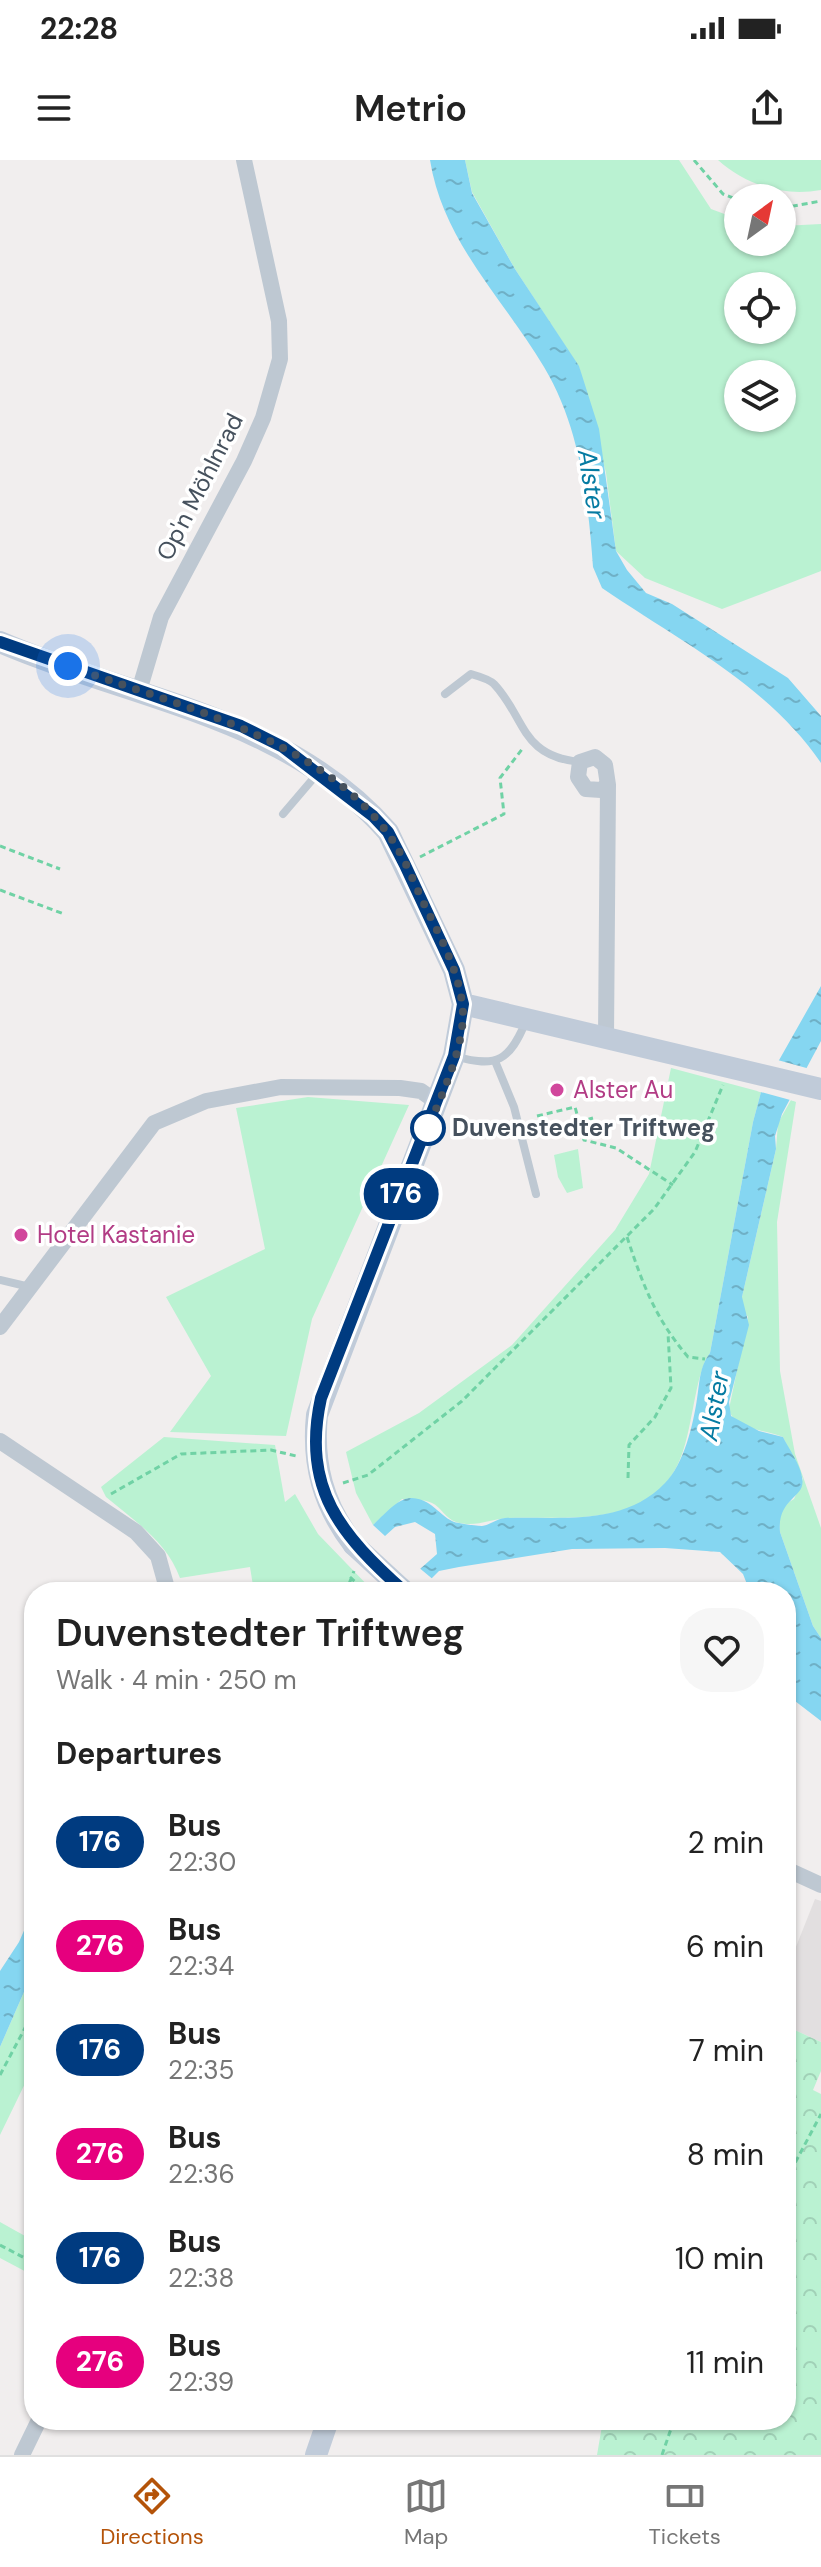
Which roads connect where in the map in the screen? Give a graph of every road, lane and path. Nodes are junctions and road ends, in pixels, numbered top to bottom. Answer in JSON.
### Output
{"nodes":[{"id":1,"x":244,"y":160,"type":"edge"},
{"id":2,"x":694,"y":160,"type":"edge"},
{"id":3,"x":724,"y":194,"type":"edge"},
{"id":4,"x":821,"y":201,"type":"edge"},
{"id":5,"x":796,"y":205,"type":"edge"},
{"id":6,"x":0,"y":642,"type":"edge"},
{"id":7,"x":139,"y":691,"type":"junction"},
{"id":8,"x":445,"y":694,"type":"dead end"},
{"id":9,"x":531,"y":739,"type":"junction"},
{"id":10,"x":580,"y":762,"type":"joint"},
{"id":11,"x":319,"y":772,"type":"junction"},
{"id":12,"x":283,"y":814,"type":"dead end"},
{"id":13,"x":0,"y":846,"type":"edge"},
{"id":14,"x":405,"y":865,"type":"junction"},
{"id":15,"x":60,"y":869,"type":"dead end"},
{"id":16,"x":0,"y":890,"type":"edge"},
{"id":17,"x":64,"y":914,"type":"dead end"},
{"id":18,"x":463,"y":1004,"type":"junction"},
{"id":19,"x":527,"y":1018,"type":"junction"},
{"id":20,"x":606,"y":1037,"type":"junction"},
{"id":21,"x":454,"y":1056,"type":"junction"},
{"id":22,"x":495,"y":1061,"type":"junction"},
{"id":23,"x":732,"y":1067,"type":"junction"},
{"id":24,"x":821,"y":1089,"type":"edge"},
{"id":25,"x":438,"y":1103,"type":"junction"},
{"id":26,"x":537,"y":1116,"type":"dead end"},
{"id":27,"x":593,"y":1118,"type":"dead end"},
{"id":28,"x":579,"y":1122,"type":"junction"},
{"id":29,"x":673,"y":1185,"type":"junction"},
{"id":30,"x":536,"y":1194,"type":"dead end"},
{"id":31,"x":627,"y":1237,"type":"junction"},
{"id":32,"x":0,"y":1280,"type":"edge"},
{"id":33,"x":31,"y":1287,"type":"junction"},
{"id":34,"x":0,"y":1327,"type":"edge"},
{"id":35,"x":668,"y":1333,"type":"junction"},
{"id":36,"x":705,"y":1359,"type":"dead end"},
{"id":37,"x":0,"y":1441,"type":"edge"},
{"id":38,"x":315,"y":1460,"type":"junction"},
{"id":39,"x":628,"y":1478,"type":"dead end"},
{"id":40,"x":322,"y":1490,"type":"junction"},
{"id":41,"x":96,"y":1506,"type":"junction"},
{"id":42,"x":166,"y":1582,"type":"edge"},
{"id":43,"x":394,"y":1582,"type":"edge"},
{"id":44,"x":796,"y":1874,"type":"edge"},
{"id":45,"x":821,"y":1885,"type":"edge"},
{"id":46,"x":24,"y":2030,"type":"edge"},
{"id":47,"x":0,"y":2075,"type":"edge"},
{"id":48,"x":821,"y":2114,"type":"edge"},
{"id":49,"x":819,"y":2122,"type":"edge"},
{"id":50,"x":796,"y":2162,"type":"edge"},
{"id":51,"x":0,"y":2245,"type":"edge"},
{"id":52,"x":24,"y":2258,"type":"edge"},
{"id":53,"x":34,"y":2430,"type":"edge"},
{"id":54,"x":325,"y":2430,"type":"edge"},
{"id":55,"x":671,"y":2430,"type":"edge"},
{"id":56,"x":22,"y":2455,"type":"edge"},
{"id":57,"x":316,"y":2455,"type":"edge"},
{"id":58,"x":662,"y":2455,"type":"edge"}],
"edges":[{"from":1,"to":7,"type":"street","name":"Op'n Möhlnrad"},
{"from":2,"to":3,"type":"path"},
{"from":4,"to":5,"type":"path"},
{"from":6,"to":7,"type":"street"},
{"from":7,"to":11,"type":"street"},
{"from":8,"to":9,"type":"lane"},
{"from":9,"to":10,"type":"lane"},
{"from":9,"to":14,"type":"path"},
{"from":10,"to":20,"type":"street"},
{"from":11,"to":12,"type":"lane"},
{"from":11,"to":14,"type":"street"},
{"from":13,"to":15,"type":"path"},
{"from":14,"to":18,"type":"street"},
{"from":16,"to":17,"type":"path"},
{"from":18,"to":19,"type":"street"},
{"from":18,"to":21,"type":"street"},
{"from":19,"to":20,"type":"street"},
{"from":19,"to":22,"type":"lane"},
{"from":20,"to":23,"type":"street"},
{"from":21,"to":22,"type":"lane"},
{"from":21,"to":25,"type":"street"},
{"from":22,"to":30,"type":"lane"},
{"from":23,"to":24,"type":"street"},
{"from":23,"to":29,"type":"path"},
{"from":25,"to":33,"type":"street"},
{"from":25,"to":38,"type":"street"},
{"from":26,"to":28,"type":"path"},
{"from":27,"to":28,"type":"path"},
{"from":28,"to":29,"type":"path"},
{"from":29,"to":31,"type":"path"},
{"from":31,"to":35,"type":"path"},
{"from":31,"to":40,"type":"path"},
{"from":32,"to":33,"type":"lane"},
{"from":33,"to":34,"type":"street"},
{"from":35,"to":36,"type":"path"},
{"from":35,"to":39,"type":"path"},
{"from":37,"to":41,"type":"street"},
{"from":38,"to":40,"type":"street"},
{"from":38,"to":41,"type":"path"},
{"from":40,"to":43,"type":"street","bridge":true},
{"from":41,"to":42,"type":"street"},
{"from":44,"to":45,"type":"street"},
{"from":46,"to":47,"type":"path"},
{"from":48,"to":49,"type":"path"},
{"from":49,"to":50,"type":"path"},
{"from":51,"to":52,"type":"path"},
{"from":53,"to":56,"type":"street"},
{"from":54,"to":57,"type":"street"},
{"from":55,"to":58,"type":"path"}]}
